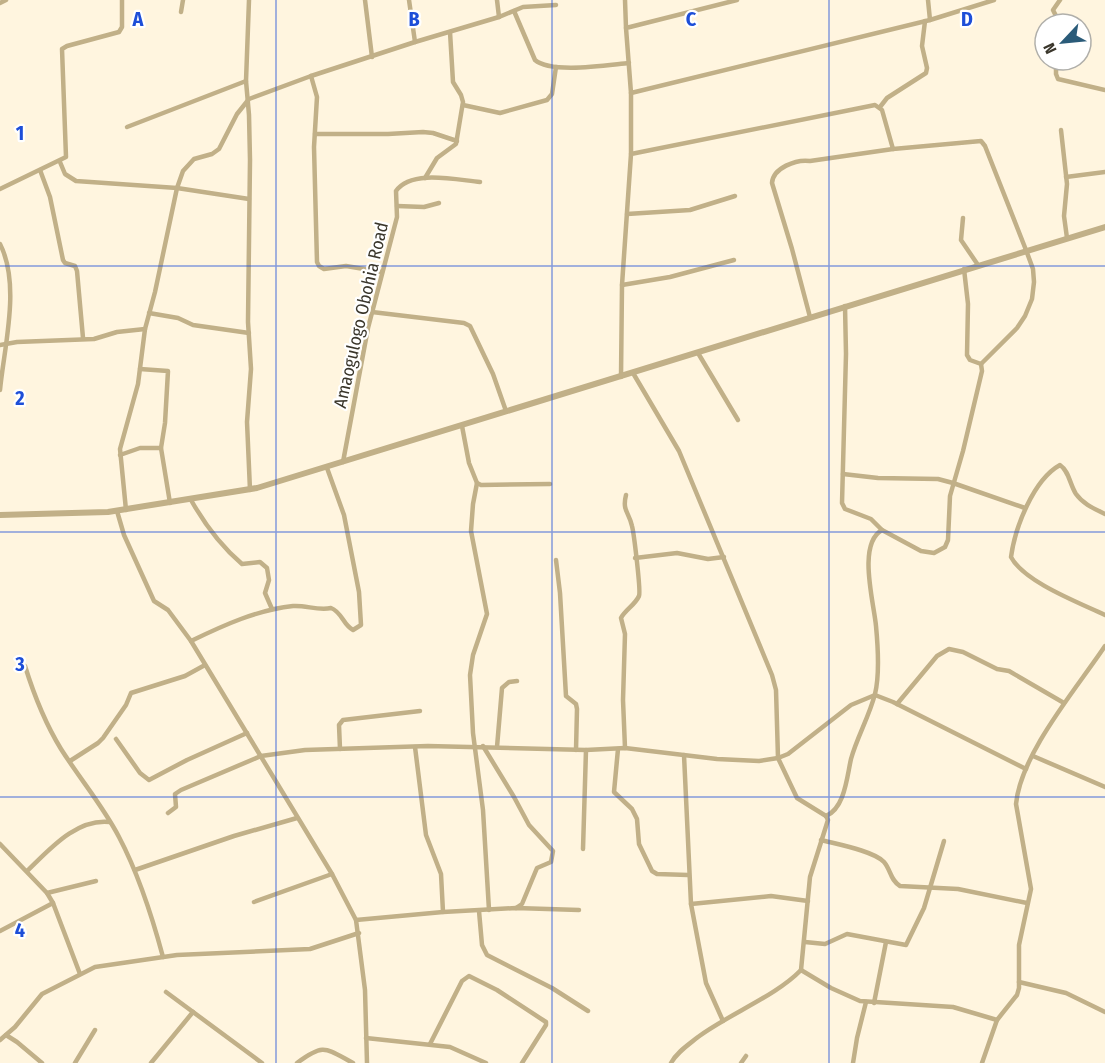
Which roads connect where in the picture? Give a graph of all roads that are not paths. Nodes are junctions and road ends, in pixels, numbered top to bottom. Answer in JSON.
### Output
{"nodes":[{"id":1,"x":6,"y":0,"type":"edge"},
{"id":2,"x":122,"y":0,"type":"edge"},
{"id":3,"x":183,"y":0,"type":"edge"},
{"id":4,"x":249,"y":0,"type":"edge"},
{"id":5,"x":365,"y":0,"type":"edge"},
{"id":6,"x":409,"y":0,"type":"edge"},
{"id":7,"x":497,"y":0,"type":"edge"},
{"id":8,"x":625,"y":0,"type":"edge"},
{"id":9,"x":737,"y":0,"type":"edge"},
{"id":10,"x":928,"y":0,"type":"edge"},
{"id":11,"x":994,"y":0,"type":"edge"},
{"id":12,"x":0,"y":3,"type":"edge"},
{"id":13,"x":556,"y":5,"type":"dead end"},
{"id":14,"x":514,"y":11,"type":"junction"},
{"id":15,"x":181,"y":12,"type":"dead end"},
{"id":16,"x":499,"y":17,"type":"junction"},
{"id":17,"x":928,"y":21,"type":"junction"},
{"id":18,"x":626,"y":28,"type":"junction"},
{"id":19,"x":450,"y":32,"type":"junction"},
{"id":20,"x":415,"y":42,"type":"junction"},
{"id":21,"x":372,"y":57,"type":"junction"},
{"id":22,"x":629,"y":63,"type":"junction"},
{"id":23,"x":556,"y":67,"type":"junction"},
{"id":24,"x":1056,"y":72,"type":"edge"},
{"id":25,"x":311,"y":76,"type":"junction"},
{"id":26,"x":246,"y":81,"type":"junction"},
{"id":27,"x":1105,"y":90,"type":"edge"},
{"id":28,"x":631,"y":93,"type":"junction"},
{"id":29,"x":249,"y":99,"type":"junction"},
{"id":30,"x":463,"y":105,"type":"junction"},
{"id":31,"x":880,"y":107,"type":"junction"},
{"id":32,"x":127,"y":127,"type":"dead end"},
{"id":33,"x":1061,"y":130,"type":"dead end"},
{"id":34,"x":315,"y":134,"type":"junction"},
{"id":35,"x":457,"y":141,"type":"junction"},
{"id":36,"x":893,"y":149,"type":"junction"},
{"id":37,"x":631,"y":154,"type":"junction"},
{"id":38,"x":60,"y":162,"type":"junction"},
{"id":39,"x":40,"y":170,"type":"junction"},
{"id":40,"x":1105,"y":172,"type":"edge"},
{"id":41,"x":1066,"y":177,"type":"junction"},
{"id":42,"x":425,"y":178,"type":"junction"},
{"id":43,"x":480,"y":182,"type":"dead end"},
{"id":44,"x":177,"y":188,"type":"junction"},
{"id":45,"x":0,"y":189,"type":"edge"},
{"id":46,"x":735,"y":196,"type":"dead end"},
{"id":47,"x":249,"y":199,"type":"junction"},
{"id":48,"x":439,"y":203,"type":"dead end"},
{"id":49,"x":397,"y":206,"type":"junction"},
{"id":50,"x":627,"y":214,"type":"junction"},
{"id":51,"x":963,"y":218,"type":"dead end"},
{"id":52,"x":1105,"y":227,"type":"edge"},
{"id":53,"x":1067,"y":238,"type":"junction"},
{"id":54,"x":0,"y":244,"type":"edge"},
{"id":55,"x":1026,"y":250,"type":"junction"},
{"id":56,"x":734,"y":260,"type":"dead end"},
{"id":57,"x":978,"y":265,"type":"junction"},
{"id":58,"x":8,"y":268,"type":"junction"},
{"id":59,"x":964,"y":269,"type":"junction"},
{"id":60,"x":0,"y":270,"type":"edge"},
{"id":61,"x":382,"y":272,"type":"junction"},
{"id":62,"x":622,"y":285,"type":"junction"},
{"id":63,"x":845,"y":306,"type":"junction"},
{"id":64,"x":372,"y":312,"type":"junction"},
{"id":65,"x":149,"y":313,"type":"junction"},
{"id":66,"x":810,"y":317,"type":"junction"},
{"id":67,"x":145,"y":329,"type":"junction"},
{"id":68,"x":249,"y":333,"type":"junction"},
{"id":69,"x":83,"y":338,"type":"junction"},
{"id":70,"x":2,"y":344,"type":"edge"},
{"id":71,"x":698,"y":353,"type":"junction"},
{"id":72,"x":981,"y":364,"type":"junction"},
{"id":73,"x":140,"y":369,"type":"junction"},
{"id":74,"x":633,"y":373,"type":"junction"},
{"id":75,"x":621,"y":377,"type":"junction"},
{"id":76,"x":0,"y":390,"type":"edge"},
{"id":77,"x":506,"y":411,"type":"junction"},
{"id":78,"x":738,"y":420,"type":"dead end"},
{"id":79,"x":462,"y":426,"type":"junction"},
{"id":80,"x":161,"y":448,"type":"junction"},
{"id":81,"x":120,"y":455,"type":"junction"},
{"id":82,"x":343,"y":462,"type":"junction"},
{"id":83,"x":327,"y":468,"type":"junction"},
{"id":84,"x":843,"y":474,"type":"junction"},
{"id":85,"x":477,"y":483,"type":"junction"},
{"id":86,"x":953,"y":483,"type":"junction"},
{"id":87,"x":550,"y":484,"type":"dead end"},
{"id":88,"x":250,"y":490,"type":"junction"},
{"id":89,"x":626,"y":495,"type":"dead end"},
{"id":90,"x":191,"y":500,"type":"junction"},
{"id":91,"x":170,"y":503,"type":"junction"},
{"id":92,"x":1024,"y":508,"type":"junction"},
{"id":93,"x":126,"y":510,"type":"junction"},
{"id":94,"x":117,"y":511,"type":"junction"},
{"id":95,"x":1105,"y":513,"type":"edge"},
{"id":96,"x":0,"y":515,"type":"edge"},
{"id":97,"x":882,"y":530,"type":"junction"},
{"id":98,"x":724,"y":557,"type":"junction"},
{"id":99,"x":635,"y":558,"type":"junction"},
{"id":100,"x":556,"y":560,"type":"dead end"},
{"id":101,"x":272,"y":609,"type":"junction"},
{"id":102,"x":1105,"y":615,"type":"edge"},
{"id":103,"x":191,"y":641,"type":"junction"},
{"id":104,"x":1105,"y":646,"type":"edge"},
{"id":105,"x":205,"y":665,"type":"junction"},
{"id":106,"x":25,"y":666,"type":"dead end"},
{"id":107,"x":517,"y":681,"type":"dead end"},
{"id":108,"x":875,"y":695,"type":"junction"},
{"id":109,"x":1064,"y":702,"type":"junction"},
{"id":110,"x":897,"y":704,"type":"junction"},
{"id":111,"x":420,"y":711,"type":"dead end"},
{"id":112,"x":247,"y":733,"type":"junction"},
{"id":113,"x":116,"y":739,"type":"dead end"},
{"id":114,"x":474,"y":746,"type":"junction"},
{"id":115,"x":483,"y":746,"type":"junction"},
{"id":116,"x":415,"y":747,"type":"junction"},
{"id":117,"x":497,"y":747,"type":"junction"},
{"id":118,"x":625,"y":748,"type":"junction"},
{"id":119,"x":340,"y":749,"type":"junction"},
{"id":120,"x":618,"y":749,"type":"junction"},
{"id":121,"x":576,"y":750,"type":"junction"},
{"id":122,"x":586,"y":750,"type":"junction"},
{"id":123,"x":684,"y":755,"type":"junction"},
{"id":124,"x":261,"y":756,"type":"junction"},
{"id":125,"x":1034,"y":756,"type":"junction"},
{"id":126,"x":778,"y":758,"type":"junction"},
{"id":127,"x":70,"y":761,"type":"junction"},
{"id":128,"x":1026,"y":769,"type":"junction"},
{"id":129,"x":1105,"y":787,"type":"edge"},
{"id":130,"x":168,"y":813,"type":"dead end"},
{"id":131,"x":826,"y":816,"type":"junction"},
{"id":132,"x":297,"y":818,"type":"junction"},
{"id":133,"x":110,"y":822,"type":"junction"},
{"id":134,"x":821,"y":840,"type":"junction"},
{"id":135,"x":944,"y":841,"type":"dead end"},
{"id":136,"x":0,"y":844,"type":"edge"},
{"id":137,"x":584,"y":849,"type":"dead end"},
{"id":138,"x":135,"y":870,"type":"junction"},
{"id":139,"x":27,"y":871,"type":"junction"},
{"id":140,"x":332,"y":874,"type":"junction"},
{"id":141,"x":688,"y":875,"type":"junction"},
{"id":142,"x":96,"y":881,"type":"dead end"},
{"id":143,"x":931,"y":886,"type":"junction"},
{"id":144,"x":46,"y":893,"type":"junction"},
{"id":145,"x":808,"y":901,"type":"junction"},
{"id":146,"x":254,"y":902,"type":"dead end"},
{"id":147,"x":53,"y":903,"type":"junction"},
{"id":148,"x":1027,"y":903,"type":"junction"},
{"id":149,"x":691,"y":904,"type":"junction"},
{"id":150,"x":516,"y":908,"type":"junction"},
{"id":151,"x":489,"y":910,"type":"junction"},
{"id":152,"x":579,"y":910,"type":"dead end"},
{"id":153,"x":479,"y":911,"type":"junction"},
{"id":154,"x":443,"y":912,"type":"junction"},
{"id":155,"x":356,"y":920,"type":"junction"},
{"id":156,"x":0,"y":931,"type":"edge"},
{"id":157,"x":359,"y":933,"type":"junction"},
{"id":158,"x":805,"y":942,"type":"junction"},
{"id":159,"x":886,"y":942,"type":"junction"},
{"id":160,"x":163,"y":957,"type":"junction"},
{"id":161,"x":801,"y":970,"type":"junction"},
{"id":162,"x":80,"y":974,"type":"junction"},
{"id":163,"x":1019,"y":982,"type":"junction"},
{"id":164,"x":166,"y":992,"type":"dead end"},
{"id":165,"x":866,"y":1002,"type":"junction"},
{"id":166,"x":874,"y":1003,"type":"junction"},
{"id":167,"x":588,"y":1011,"type":"dead end"},
{"id":168,"x":193,"y":1012,"type":"junction"},
{"id":169,"x":1105,"y":1012,"type":"edge"},
{"id":170,"x":997,"y":1020,"type":"junction"},
{"id":171,"x":723,"y":1021,"type":"junction"},
{"id":172,"x":95,"y":1030,"type":"dead end"},
{"id":173,"x":6,"y":1035,"type":"junction"},
{"id":174,"x":366,"y":1038,"type":"junction"},
{"id":175,"x":0,"y":1040,"type":"edge"},
{"id":176,"x":430,"y":1044,"type":"junction"},
{"id":177,"x":746,"y":1056,"type":"dead end"},
{"id":178,"x":42,"y":1063,"type":"edge"},
{"id":179,"x":75,"y":1063,"type":"edge"},
{"id":180,"x":151,"y":1063,"type":"edge"},
{"id":181,"x":262,"y":1063,"type":"edge"},
{"id":182,"x":297,"y":1063,"type":"edge"},
{"id":183,"x":353,"y":1063,"type":"edge"},
{"id":184,"x":367,"y":1063,"type":"edge"},
{"id":185,"x":486,"y":1063,"type":"edge"},
{"id":186,"x":522,"y":1063,"type":"edge"},
{"id":187,"x":671,"y":1063,"type":"edge"},
{"id":188,"x":741,"y":1063,"type":"edge"},
{"id":189,"x":853,"y":1063,"type":"edge"},
{"id":190,"x":982,"y":1063,"type":"edge"}],
"edges":[{"from":1,"to":12,"type":"street"},
{"from":2,"to":38,"type":"street"},
{"from":3,"to":15,"type":"street"},
{"from":4,"to":26,"type":"street"},
{"from":5,"to":21,"type":"street"},
{"from":6,"to":20,"type":"street"},
{"from":7,"to":16,"type":"street"},
{"from":8,"to":18,"type":"street"},
{"from":9,"to":18,"type":"street"},
{"from":10,"to":17,"type":"street"},
{"from":11,"to":17,"type":"street"},
{"from":13,"to":14,"type":"street"},
{"from":14,"to":16,"type":"street"},
{"from":14,"to":23,"type":"street"},
{"from":16,"to":19,"type":"street"},
{"from":17,"to":28,"type":"street"},
{"from":17,"to":31,"type":"street"},
{"from":18,"to":22,"type":"street"},
{"from":19,"to":20,"type":"street"},
{"from":19,"to":30,"type":"street"},
{"from":20,"to":21,"type":"street"},
{"from":21,"to":25,"type":"street"},
{"from":22,"to":23,"type":"street"},
{"from":22,"to":28,"type":"street"},
{"from":23,"to":30,"type":"street"},
{"from":24,"to":27,"type":"street"},
{"from":25,"to":29,"type":"street"},
{"from":25,"to":34,"type":"street"},
{"from":26,"to":29,"type":"street"},
{"from":26,"to":32,"type":"street"},
{"from":28,"to":37,"type":"street"},
{"from":29,"to":44,"type":"street"},
{"from":29,"to":47,"type":"street"},
{"from":30,"to":35,"type":"street"},
{"from":31,"to":36,"type":"street"},
{"from":31,"to":37,"type":"street"},
{"from":33,"to":41,"type":"street"},
{"from":34,"to":35,"type":"street"},
{"from":34,"to":61,"type":"street"},
{"from":35,"to":42,"type":"street"},
{"from":36,"to":55,"type":"street"},
{"from":36,"to":66,"type":"street"},
{"from":37,"to":50,"type":"street"},
{"from":38,"to":39,"type":"street"},
{"from":38,"to":44,"type":"street"},
{"from":39,"to":45,"type":"street"},
{"from":39,"to":69,"type":"street"},
{"from":40,"to":41,"type":"street"},
{"from":41,"to":53,"type":"street"},
{"from":42,"to":43,"type":"street","name":"Amaogulogo Obohia Road"},
{"from":42,"to":49,"type":"street","name":"Amaogulogo Obohia Road"},
{"from":44,"to":47,"type":"street"},
{"from":44,"to":65,"type":"street"},
{"from":46,"to":50,"type":"street"},
{"from":47,"to":68,"type":"street"},
{"from":48,"to":49,"type":"street"},
{"from":49,"to":61,"type":"street","name":"Amaogulogo Obohia Road"},
{"from":50,"to":62,"type":"street"},
{"from":51,"to":57,"type":"street"},
{"from":52,"to":53,"type":"street"},
{"from":53,"to":55,"type":"street"},
{"from":54,"to":58,"type":"street"},
{"from":55,"to":57,"type":"street"},
{"from":55,"to":72,"type":"street"},
{"from":56,"to":62,"type":"street"},
{"from":57,"to":59,"type":"street"},
{"from":58,"to":60,"type":"street"},
{"from":58,"to":70,"type":"street"},
{"from":59,"to":63,"type":"street"},
{"from":59,"to":72,"type":"street"},
{"from":61,"to":64,"type":"street","name":"Amaogulogo Obohia Road"},
{"from":62,"to":75,"type":"street"},
{"from":63,"to":66,"type":"street"},
{"from":63,"to":84,"type":"street"},
{"from":64,"to":77,"type":"street"},
{"from":64,"to":82,"type":"street","name":"Amaogulogo Obohia Road"},
{"from":65,"to":67,"type":"street"},
{"from":65,"to":68,"type":"street"},
{"from":66,"to":71,"type":"street"},
{"from":67,"to":69,"type":"street"},
{"from":67,"to":73,"type":"street"},
{"from":68,"to":88,"type":"street"},
{"from":69,"to":70,"type":"street"},
{"from":70,"to":76,"type":"street"},
{"from":71,"to":74,"type":"street"},
{"from":71,"to":78,"type":"street"},
{"from":72,"to":86,"type":"street"},
{"from":73,"to":80,"type":"street"},
{"from":73,"to":81,"type":"street"},
{"from":74,"to":75,"type":"street"},
{"from":74,"to":98,"type":"street"},
{"from":75,"to":77,"type":"street"},
{"from":77,"to":79,"type":"street"},
{"from":79,"to":82,"type":"street"},
{"from":79,"to":85,"type":"street"},
{"from":80,"to":81,"type":"street"},
{"from":80,"to":91,"type":"street"},
{"from":81,"to":93,"type":"street"},
{"from":82,"to":83,"type":"street"},
{"from":83,"to":88,"type":"street"},
{"from":83,"to":101,"type":"street"},
{"from":84,"to":86,"type":"street"},
{"from":84,"to":97,"type":"street"},
{"from":85,"to":87,"type":"street"},
{"from":85,"to":114,"type":"street"},
{"from":86,"to":92,"type":"street"},
{"from":86,"to":97,"type":"street"},
{"from":88,"to":90,"type":"street"},
{"from":89,"to":99,"type":"street"},
{"from":90,"to":91,"type":"street"},
{"from":90,"to":101,"type":"street"},
{"from":91,"to":93,"type":"street"},
{"from":92,"to":95,"type":"street"},
{"from":92,"to":102,"type":"street"},
{"from":93,"to":94,"type":"street"},
{"from":94,"to":96,"type":"street"},
{"from":94,"to":103,"type":"street"},
{"from":97,"to":108,"type":"street"},
{"from":98,"to":99,"type":"street"},
{"from":98,"to":126,"type":"street"},
{"from":99,"to":118,"type":"street"},
{"from":100,"to":121,"type":"street"},
{"from":101,"to":103,"type":"street"},
{"from":103,"to":105,"type":"street"},
{"from":104,"to":109,"type":"street"},
{"from":105,"to":112,"type":"street"},
{"from":105,"to":127,"type":"street"},
{"from":106,"to":127,"type":"street"},
{"from":107,"to":117,"type":"street"},
{"from":108,"to":110,"type":"street"},
{"from":108,"to":126,"type":"street"},
{"from":108,"to":131,"type":"street"},
{"from":109,"to":110,"type":"street"},
{"from":109,"to":125,"type":"street"},
{"from":110,"to":128,"type":"street"},
{"from":111,"to":119,"type":"street"},
{"from":112,"to":113,"type":"street"},
{"from":112,"to":124,"type":"street"},
{"from":114,"to":115,"type":"street"},
{"from":114,"to":116,"type":"street"},
{"from":114,"to":151,"type":"street"},
{"from":115,"to":117,"type":"street"},
{"from":115,"to":150,"type":"street"},
{"from":116,"to":119,"type":"street"},
{"from":116,"to":154,"type":"street"},
{"from":117,"to":121,"type":"street"},
{"from":118,"to":120,"type":"street"},
{"from":118,"to":123,"type":"street"},
{"from":119,"to":124,"type":"street"},
{"from":120,"to":122,"type":"street"},
{"from":120,"to":141,"type":"street"},
{"from":121,"to":122,"type":"street"},
{"from":122,"to":137,"type":"street"},
{"from":123,"to":126,"type":"street"},
{"from":123,"to":141,"type":"street"},
{"from":124,"to":130,"type":"street"},
{"from":124,"to":132,"type":"street"},
{"from":125,"to":128,"type":"street"},
{"from":125,"to":129,"type":"street"},
{"from":126,"to":131,"type":"street"},
{"from":127,"to":133,"type":"street"},
{"from":128,"to":148,"type":"street"},
{"from":131,"to":134,"type":"street"},
{"from":132,"to":138,"type":"street"},
{"from":132,"to":140,"type":"street"},
{"from":133,"to":138,"type":"street"},
{"from":133,"to":139,"type":"street"},
{"from":134,"to":143,"type":"street"},
{"from":134,"to":145,"type":"street"},
{"from":135,"to":143,"type":"street"},
{"from":136,"to":139,"type":"street"},
{"from":138,"to":160,"type":"street"},
{"from":139,"to":144,"type":"street"},
{"from":140,"to":146,"type":"street"},
{"from":140,"to":155,"type":"street"},
{"from":141,"to":149,"type":"street"},
{"from":142,"to":144,"type":"street"},
{"from":143,"to":148,"type":"street"},
{"from":143,"to":159,"type":"street"},
{"from":144,"to":147,"type":"street"},
{"from":145,"to":149,"type":"street"},
{"from":145,"to":158,"type":"street"},
{"from":147,"to":156,"type":"street"},
{"from":147,"to":162,"type":"street"},
{"from":148,"to":163,"type":"street"},
{"from":149,"to":171,"type":"street"},
{"from":150,"to":151,"type":"street"},
{"from":150,"to":152,"type":"street"},
{"from":151,"to":153,"type":"street"},
{"from":153,"to":154,"type":"street"},
{"from":153,"to":167,"type":"street"},
{"from":154,"to":155,"type":"street"},
{"from":155,"to":157,"type":"street"},
{"from":157,"to":160,"type":"street"},
{"from":157,"to":174,"type":"street"},
{"from":158,"to":159,"type":"street"},
{"from":158,"to":161,"type":"street"},
{"from":159,"to":166,"type":"street"},
{"from":160,"to":162,"type":"street"},
{"from":161,"to":165,"type":"street"},
{"from":161,"to":171,"type":"street"},
{"from":162,"to":173,"type":"street"},
{"from":163,"to":169,"type":"street"},
{"from":163,"to":170,"type":"street"},
{"from":164,"to":168,"type":"street"},
{"from":165,"to":166,"type":"street"},
{"from":165,"to":189,"type":"street"},
{"from":166,"to":170,"type":"street"},
{"from":168,"to":180,"type":"street"},
{"from":168,"to":181,"type":"street"},
{"from":170,"to":190,"type":"street"},
{"from":171,"to":187,"type":"street"},
{"from":172,"to":179,"type":"street"},
{"from":173,"to":175,"type":"street"},
{"from":173,"to":178,"type":"street"},
{"from":174,"to":176,"type":"street"},
{"from":174,"to":184,"type":"street"},
{"from":176,"to":185,"type":"street"},
{"from":176,"to":186,"type":"street"},
{"from":177,"to":188,"type":"street"},
{"from":182,"to":183,"type":"street"}]}
